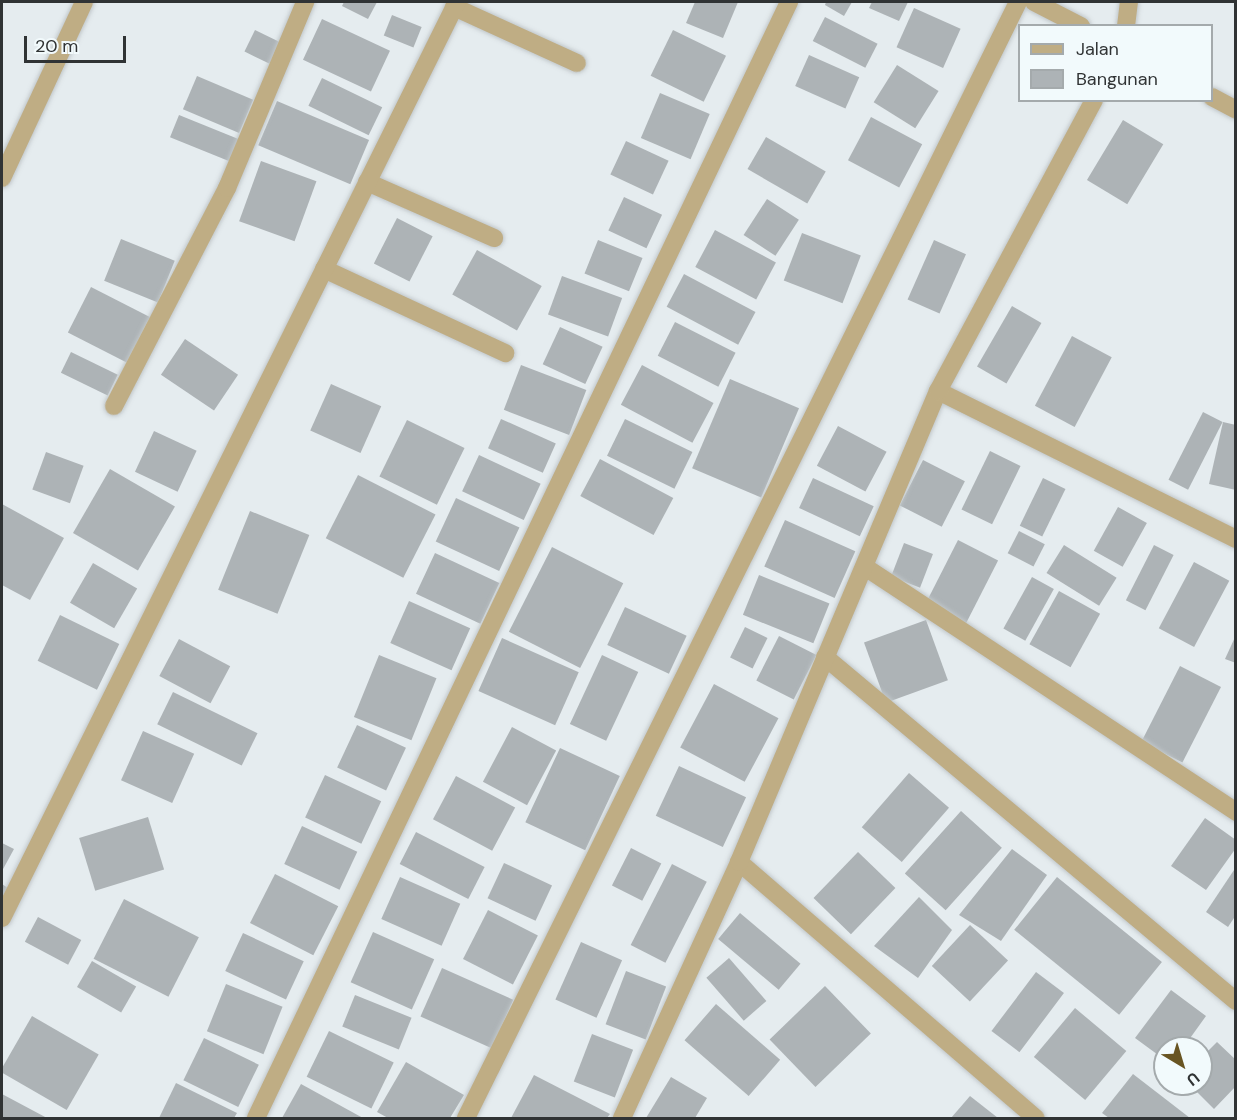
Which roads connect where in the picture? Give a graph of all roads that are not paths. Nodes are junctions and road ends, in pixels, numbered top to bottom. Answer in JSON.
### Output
{"nodes":[{"id":1,"x":84,"y":2,"type":"edge"},
{"id":2,"x":305,"y":2,"type":"edge"},
{"id":3,"x":789,"y":2,"type":"edge"},
{"id":4,"x":1018,"y":2,"type":"edge"},
{"id":5,"x":1034,"y":2,"type":"edge"},
{"id":6,"x":1130,"y":2,"type":"edge"},
{"id":7,"x":456,"y":4,"type":"edge"},
{"id":8,"x":1077,"y":24,"type":"edge"},
{"id":9,"x":1126,"y":24,"type":"edge"},
{"id":10,"x":577,"y":63,"type":"dead end"},
{"id":11,"x":1213,"y":98,"type":"edge"},
{"id":12,"x":1093,"y":102,"type":"edge"},
{"id":13,"x":1236,"y":110,"type":"edge"},
{"id":14,"x":2,"y":178,"type":"edge"},
{"id":15,"x":367,"y":182,"type":"junction"},
{"id":16,"x":494,"y":238,"type":"dead end"},
{"id":17,"x":324,"y":269,"type":"junction"},
{"id":18,"x":506,"y":353,"type":"dead end"},
{"id":19,"x":938,"y":391,"type":"junction"},
{"id":20,"x":114,"y":406,"type":"dead end"},
{"id":21,"x":1236,"y":539,"type":"edge"},
{"id":22,"x":865,"y":567,"type":"junction"},
{"id":23,"x":825,"y":657,"type":"junction"},
{"id":24,"x":1236,"y":812,"type":"edge"},
{"id":25,"x":739,"y":862,"type":"junction"},
{"id":26,"x":2,"y":918,"type":"edge"},
{"id":27,"x":1236,"y":1001,"type":"edge"},
{"id":28,"x":255,"y":1119,"type":"edge"},
{"id":29,"x":466,"y":1119,"type":"edge"},
{"id":30,"x":622,"y":1119,"type":"edge"},
{"id":31,"x":1036,"y":1119,"type":"edge"}],
"edges":[{"from":1,"to":14,"type":"street"},
{"from":2,"to":20,"type":"street"},
{"from":3,"to":28,"type":"street"},
{"from":4,"to":29,"type":"street"},
{"from":5,"to":8,"type":"street"},
{"from":6,"to":9,"type":"street"},
{"from":7,"to":10,"type":"street"},
{"from":7,"to":15,"type":"street"},
{"from":11,"to":13,"type":"street"},
{"from":12,"to":19,"type":"street"},
{"from":15,"to":16,"type":"street"},
{"from":15,"to":17,"type":"street"},
{"from":17,"to":18,"type":"street"},
{"from":17,"to":26,"type":"street"},
{"from":19,"to":21,"type":"street"},
{"from":19,"to":22,"type":"street"},
{"from":22,"to":23,"type":"street"},
{"from":22,"to":24,"type":"street"},
{"from":23,"to":25,"type":"street"},
{"from":23,"to":27,"type":"street"},
{"from":25,"to":30,"type":"street"},
{"from":25,"to":31,"type":"street"}]}
